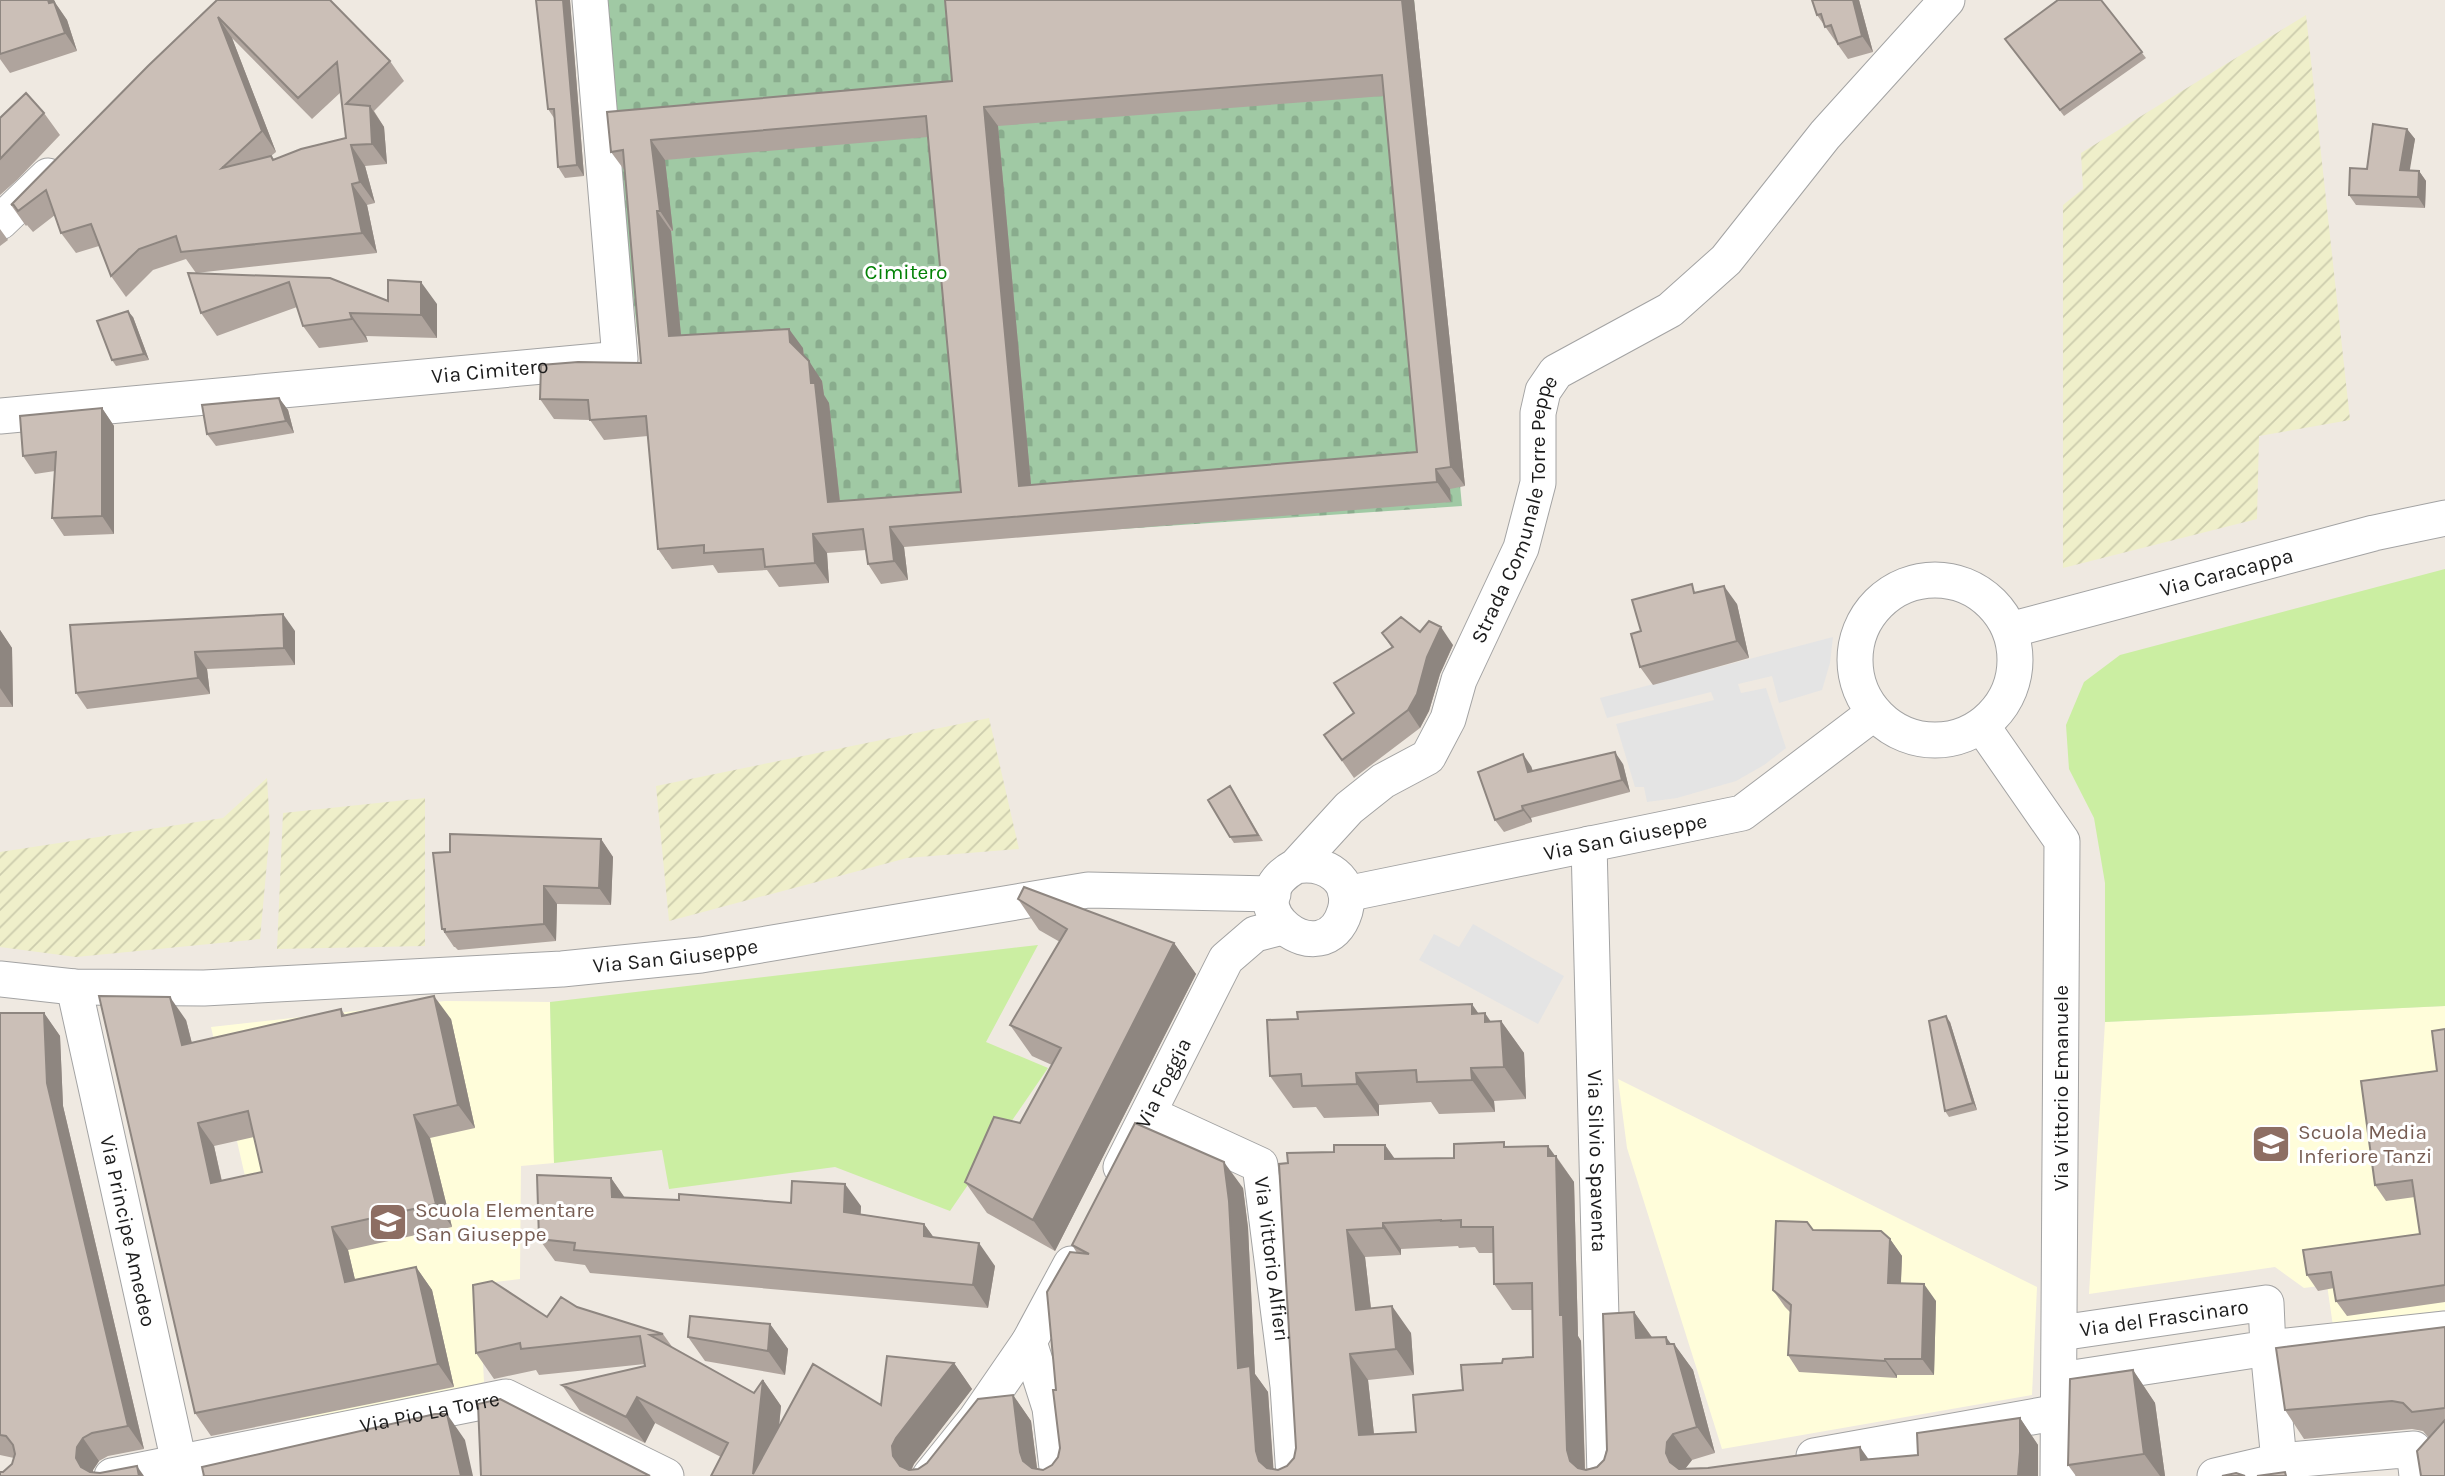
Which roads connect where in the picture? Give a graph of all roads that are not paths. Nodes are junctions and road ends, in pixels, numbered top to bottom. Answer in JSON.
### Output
{"nodes":[{"id":1,"x":590,"y":0,"type":"edge"},
{"id":2,"x":1947,"y":0,"type":"edge"},
{"id":3,"x":68,"y":155,"type":"edge"},
{"id":4,"x":0,"y":222,"type":"edge"},
{"id":5,"x":0,"y":416,"type":"edge"},
{"id":6,"x":2445,"y":518,"type":"edge"},
{"id":7,"x":2010,"y":630,"type":"junction"},
{"id":8,"x":1874,"y":713,"type":"junction"},
{"id":9,"x":1982,"y":726,"type":"junction"},
{"id":10,"x":1589,"y":844,"type":"junction"},
{"id":11,"x":1296,"y":866,"type":"junction"},
{"id":12,"x":1273,"y":894,"type":"junction"},
{"id":13,"x":1346,"y":894,"type":"junction"},
{"id":14,"x":1282,"y":927,"type":"junction"},
{"id":15,"x":0,"y":979,"type":"edge"},
{"id":16,"x":74,"y":987,"type":"junction"},
{"id":17,"x":1149,"y":1114,"type":"junction"},
{"id":18,"x":1106,"y":1198,"type":"edge"},
{"id":19,"x":1087,"y":1234,"type":"edge"},
{"id":20,"x":2445,"y":1329,"type":"edge"},
{"id":21,"x":2060,"y":1333,"type":"junction"},
{"id":22,"x":1029,"y":1342,"type":"junction"},
{"id":23,"x":2268,"y":1348,"type":"junction"},
{"id":24,"x":2059,"y":1396,"type":"junction"},
{"id":25,"x":1787,"y":1461,"type":"edge"},
{"id":26,"x":2279,"y":1461,"type":"junction"},
{"id":27,"x":2316,"y":1467,"type":"edge"},
{"id":28,"x":180,"y":1469,"type":"edge"},
{"id":29,"x":112,"y":1476,"type":"edge"},
{"id":30,"x":666,"y":1476,"type":"edge"},
{"id":31,"x":930,"y":1476,"type":"edge"},
{"id":32,"x":1058,"y":1476,"type":"edge"},
{"id":33,"x":1294,"y":1476,"type":"edge"},
{"id":34,"x":1605,"y":1476,"type":"edge"},
{"id":35,"x":2058,"y":1476,"type":"edge"},
{"id":36,"x":2215,"y":1476,"type":"edge"},
{"id":37,"x":2417,"y":1476,"type":"edge"}],
"edges":[{"from":1,"to":5,"type":"street","name":"Via Cimitero"},
{"from":2,"to":11,"type":"street","name":"Strada Comunale Torre Peppe"},
{"from":3,"to":4,"type":"street"},
{"from":6,"to":7,"type":"street","name":"Via Caracappa"},
{"from":7,"to":8,"type":"street"},
{"from":7,"to":9,"type":"street"},
{"from":8,"to":9,"type":"street"},
{"from":8,"to":10,"type":"street","name":"Via San Giuseppe"},
{"from":9,"to":21,"type":"street","name":"Via Vittorio Emanuele"},
{"from":10,"to":13,"type":"street","name":"Via San Giuseppe"},
{"from":10,"to":34,"type":"street","name":"Via Silvio Spaventa"},
{"from":11,"to":12,"type":"street"},
{"from":11,"to":13,"type":"street"},
{"from":12,"to":14,"type":"street"},
{"from":12,"to":16,"type":"street","name":"Via San Giuseppe"},
{"from":13,"to":14,"type":"street"},
{"from":14,"to":17,"type":"street","name":"Via Foggia"},
{"from":15,"to":16,"type":"street","name":"Via San Giuseppe"},
{"from":16,"to":28,"type":"street","name":"Via Principe Amedeo"},
{"from":17,"to":18,"type":"street","name":"Via Foggia"},
{"from":17,"to":33,"type":"street","name":"Via Vittorio Alfieri"},
{"from":19,"to":22,"type":"street"},
{"from":20,"to":23,"type":"street"},
{"from":21,"to":23,"type":"street","name":"Via del Frascinaro"},
{"from":21,"to":24,"type":"street","name":"Via Vittorio Emanuele"},
{"from":22,"to":31,"type":"street"},
{"from":22,"to":32,"type":"street"},
{"from":23,"to":24,"type":"street"},
{"from":23,"to":26,"type":"street","name":"Via del Frascinaro"},
{"from":24,"to":25,"type":"street"},
{"from":24,"to":35,"type":"street","name":"Via Vittorio Emanuele"},
{"from":26,"to":27,"type":"street"},
{"from":26,"to":36,"type":"street"},
{"from":27,"to":37,"type":"street"},
{"from":28,"to":29,"type":"street","name":"Via Pio La Torre"},
{"from":28,"to":30,"type":"street","name":"Via Pio La Torre"}]}
